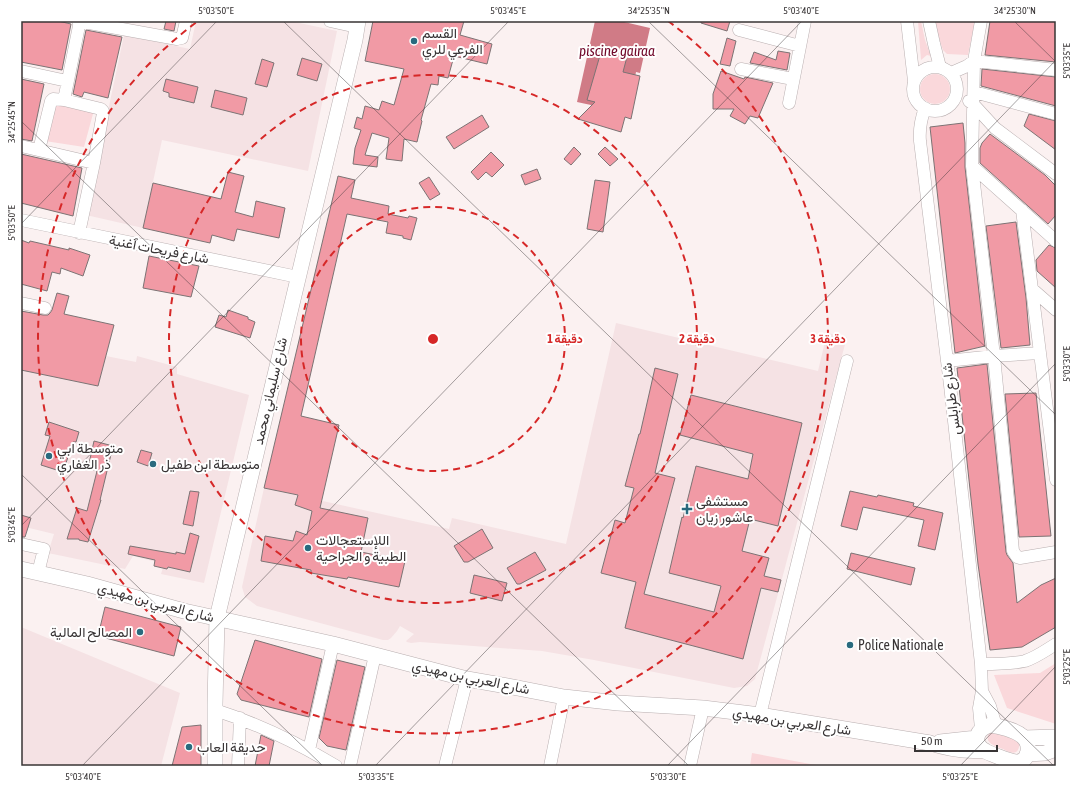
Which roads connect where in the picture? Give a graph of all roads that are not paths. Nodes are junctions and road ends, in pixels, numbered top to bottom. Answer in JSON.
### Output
{"nodes":[{"id":1,"x":79,"y":21,"type":"edge"},
{"id":2,"x":186,"y":21,"type":"edge"},
{"id":3,"x":330,"y":21,"type":"edge"},
{"id":4,"x":805,"y":21,"type":"edge"},
{"id":5,"x":907,"y":21,"type":"edge"},
{"id":6,"x":929,"y":21,"type":"edge"},
{"id":7,"x":981,"y":21,"type":"edge"},
{"id":8,"x":358,"y":24,"type":"edge"},
{"id":9,"x":738,"y":30,"type":"dead end"},
{"id":10,"x":800,"y":46,"type":"junction"},
{"id":11,"x":974,"y":61,"type":"junction"},
{"id":12,"x":940,"y":67,"type":"junction"},
{"id":13,"x":741,"y":68,"type":"dead end"},
{"id":14,"x":1056,"y":70,"type":"edge"},
{"id":15,"x":21,"y":71,"type":"edge"},
{"id":16,"x":951,"y":73,"type":"junction"},
{"id":17,"x":793,"y":79,"type":"junction"},
{"id":18,"x":914,"y":81,"type":"junction"},
{"id":19,"x":68,"y":82,"type":"junction"},
{"id":20,"x":957,"y":92,"type":"junction"},
{"id":21,"x":973,"y":98,"type":"junction"},
{"id":22,"x":64,"y":100,"type":"junction"},
{"id":23,"x":789,"y":103,"type":"dead end"},
{"id":24,"x":925,"y":108,"type":"junction"},
{"id":25,"x":1056,"y":114,"type":"edge"},
{"id":26,"x":21,"y":146,"type":"edge"},
{"id":27,"x":40,"y":150,"type":"junction"},
{"id":28,"x":94,"y":163,"type":"junction"},
{"id":29,"x":972,"y":166,"type":"junction"},
{"id":30,"x":1056,"y":174,"type":"edge"},
{"id":31,"x":1022,"y":210,"type":"junction"},
{"id":32,"x":21,"y":220,"type":"edge"},
{"id":33,"x":79,"y":233,"type":"junction"},
{"id":34,"x":1054,"y":234,"type":"edge"},
{"id":35,"x":298,"y":277,"type":"junction"},
{"id":36,"x":1032,"y":289,"type":"junction"},
{"id":37,"x":21,"y":303,"type":"edge"},
{"id":38,"x":45,"y":308,"type":"dead end"},
{"id":39,"x":1056,"y":310,"type":"edge"},
{"id":40,"x":1040,"y":353,"type":"junction"},
{"id":41,"x":994,"y":356,"type":"junction"},
{"id":42,"x":947,"y":361,"type":"junction"},
{"id":43,"x":847,"y":362,"type":"dead end"},
{"id":44,"x":1056,"y":480,"type":"edge"},
{"id":45,"x":21,"y":544,"type":"edge"},
{"id":46,"x":1056,"y":552,"type":"edge"},
{"id":47,"x":21,"y":569,"type":"edge"},
{"id":48,"x":38,"y":572,"type":"junction"},
{"id":49,"x":217,"y":618,"type":"junction"},
{"id":50,"x":333,"y":644,"type":"junction"},
{"id":51,"x":1056,"y":644,"type":"edge"},
{"id":52,"x":375,"y":656,"type":"junction"},
{"id":53,"x":981,"y":664,"type":"junction"},
{"id":54,"x":467,"y":680,"type":"junction"},
{"id":55,"x":982,"y":691,"type":"junction"},
{"id":56,"x":564,"y":697,"type":"junction"},
{"id":57,"x":703,"y":708,"type":"junction"},
{"id":58,"x":215,"y":710,"type":"junction"},
{"id":59,"x":760,"y":715,"type":"junction"},
{"id":60,"x":240,"y":718,"type":"junction"},
{"id":61,"x":996,"y":726,"type":"junction"},
{"id":62,"x":1056,"y":737,"type":"edge"},
{"id":63,"x":1024,"y":738,"type":"junction"},
{"id":64,"x":981,"y":739,"type":"junction"},
{"id":65,"x":1056,"y":749,"type":"edge"},
{"id":66,"x":309,"y":750,"type":"junction"},
{"id":67,"x":1022,"y":761,"type":"edge"},
{"id":68,"x":215,"y":766,"type":"edge"},
{"id":69,"x":238,"y":766,"type":"edge"},
{"id":70,"x":336,"y":766,"type":"edge"},
{"id":71,"x":350,"y":766,"type":"edge"},
{"id":72,"x":445,"y":766,"type":"edge"},
{"id":73,"x":550,"y":766,"type":"edge"},
{"id":74,"x":690,"y":766,"type":"edge"}],
"edges":[{"from":1,"to":2,"type":"street"},
{"from":1,"to":19,"type":"street"},
{"from":3,"to":8,"type":"street"},
{"from":4,"to":10,"type":"street"},
{"from":5,"to":18,"type":"street"},
{"from":6,"to":12,"type":"street"},
{"from":7,"to":11,"type":"street"},
{"from":8,"to":35,"type":"street","name":"شارع سليماني محمد"},
{"from":9,"to":10,"type":"street"},
{"from":10,"to":17,"type":"street"},
{"from":11,"to":14,"type":"street"},
{"from":11,"to":16,"type":"street"},
{"from":11,"to":21,"type":"street"},
{"from":12,"to":16,"type":"street"},
{"from":12,"to":18,"type":"street"},
{"from":13,"to":17,"type":"street"},
{"from":15,"to":19,"type":"street"},
{"from":16,"to":20,"type":"street"},
{"from":17,"to":23,"type":"street"},
{"from":18,"to":24,"type":"street"},
{"from":19,"to":22,"type":"street"},
{"from":20,"to":21,"type":"street"},
{"from":20,"to":24,"type":"street"},
{"from":21,"to":25,"type":"street"},
{"from":21,"to":29,"type":"street"},
{"from":21,"to":30,"type":"street"},
{"from":22,"to":27,"type":"street"},
{"from":22,"to":28,"type":"street"},
{"from":24,"to":42,"type":"street","name":"شارع طرابلس"},
{"from":26,"to":27,"type":"street"},
{"from":27,"to":28,"type":"street"},
{"from":28,"to":33,"type":"street"},
{"from":29,"to":31,"type":"street"},
{"from":29,"to":41,"type":"street"},
{"from":31,"to":34,"type":"street"},
{"from":31,"to":36,"type":"street"},
{"from":32,"to":33,"type":"street","name":"شارع فريحات ٱغنية"},
{"from":33,"to":35,"type":"street","name":"شارع فريحات ٱغنية"},
{"from":35,"to":49,"type":"street","name":"شارع سليماني محمد"},
{"from":36,"to":39,"type":"street"},
{"from":36,"to":40,"type":"street"},
{"from":37,"to":38,"type":"street"},
{"from":40,"to":41,"type":"street"},
{"from":40,"to":44,"type":"street"},
{"from":41,"to":42,"type":"street"},
{"from":41,"to":46,"type":"street"},
{"from":42,"to":53,"type":"street","name":"شارع طرابلس"},
{"from":43,"to":59,"type":"street"},
{"from":45,"to":48,"type":"street"},
{"from":47,"to":48,"type":"street","name":"شارع العربي بن مهيدي"},
{"from":48,"to":49,"type":"street","name":"شارع العربي بن مهيدي"},
{"from":49,"to":50,"type":"street","name":"شارع العربي بن مهيدي"},
{"from":49,"to":58,"type":"street","name":"شارع سليماني محمد"},
{"from":50,"to":52,"type":"street","name":"شارع العربي بن مهيدي"},
{"from":50,"to":66,"type":"street"},
{"from":51,"to":53,"type":"street"},
{"from":52,"to":54,"type":"street","name":"شارع العربي بن مهيدي"},
{"from":52,"to":71,"type":"street"},
{"from":53,"to":55,"type":"street","name":"شارع طرابلس"},
{"from":54,"to":56,"type":"street","name":"شارع العربي بن مهيدي"},
{"from":54,"to":72,"type":"street"},
{"from":55,"to":61,"type":"street","name":"شارع طرابلس"},
{"from":55,"to":64,"type":"street","name":"شارع طرابلس"},
{"from":56,"to":57,"type":"street","name":"شارع العربي بن مهيدي"},
{"from":56,"to":73,"type":"street"},
{"from":57,"to":59,"type":"street","name":"شارع العربي بن مهيدي"},
{"from":57,"to":74,"type":"street"},
{"from":58,"to":60,"type":"street"},
{"from":58,"to":68,"type":"street","name":"شارع سليماني محمد"},
{"from":59,"to":64,"type":"street","name":"شارع العربي بن مهيدي"},
{"from":60,"to":66,"type":"street"},
{"from":60,"to":69,"type":"street"},
{"from":61,"to":63,"type":"street"},
{"from":61,"to":64,"type":"street","name":"شارع العربي بن مهيدي"},
{"from":62,"to":63,"type":"street"},
{"from":63,"to":67,"type":"street"},
{"from":64,"to":67,"type":"street"},
{"from":65,"to":67,"type":"street"},
{"from":66,"to":70,"type":"street"}]}
